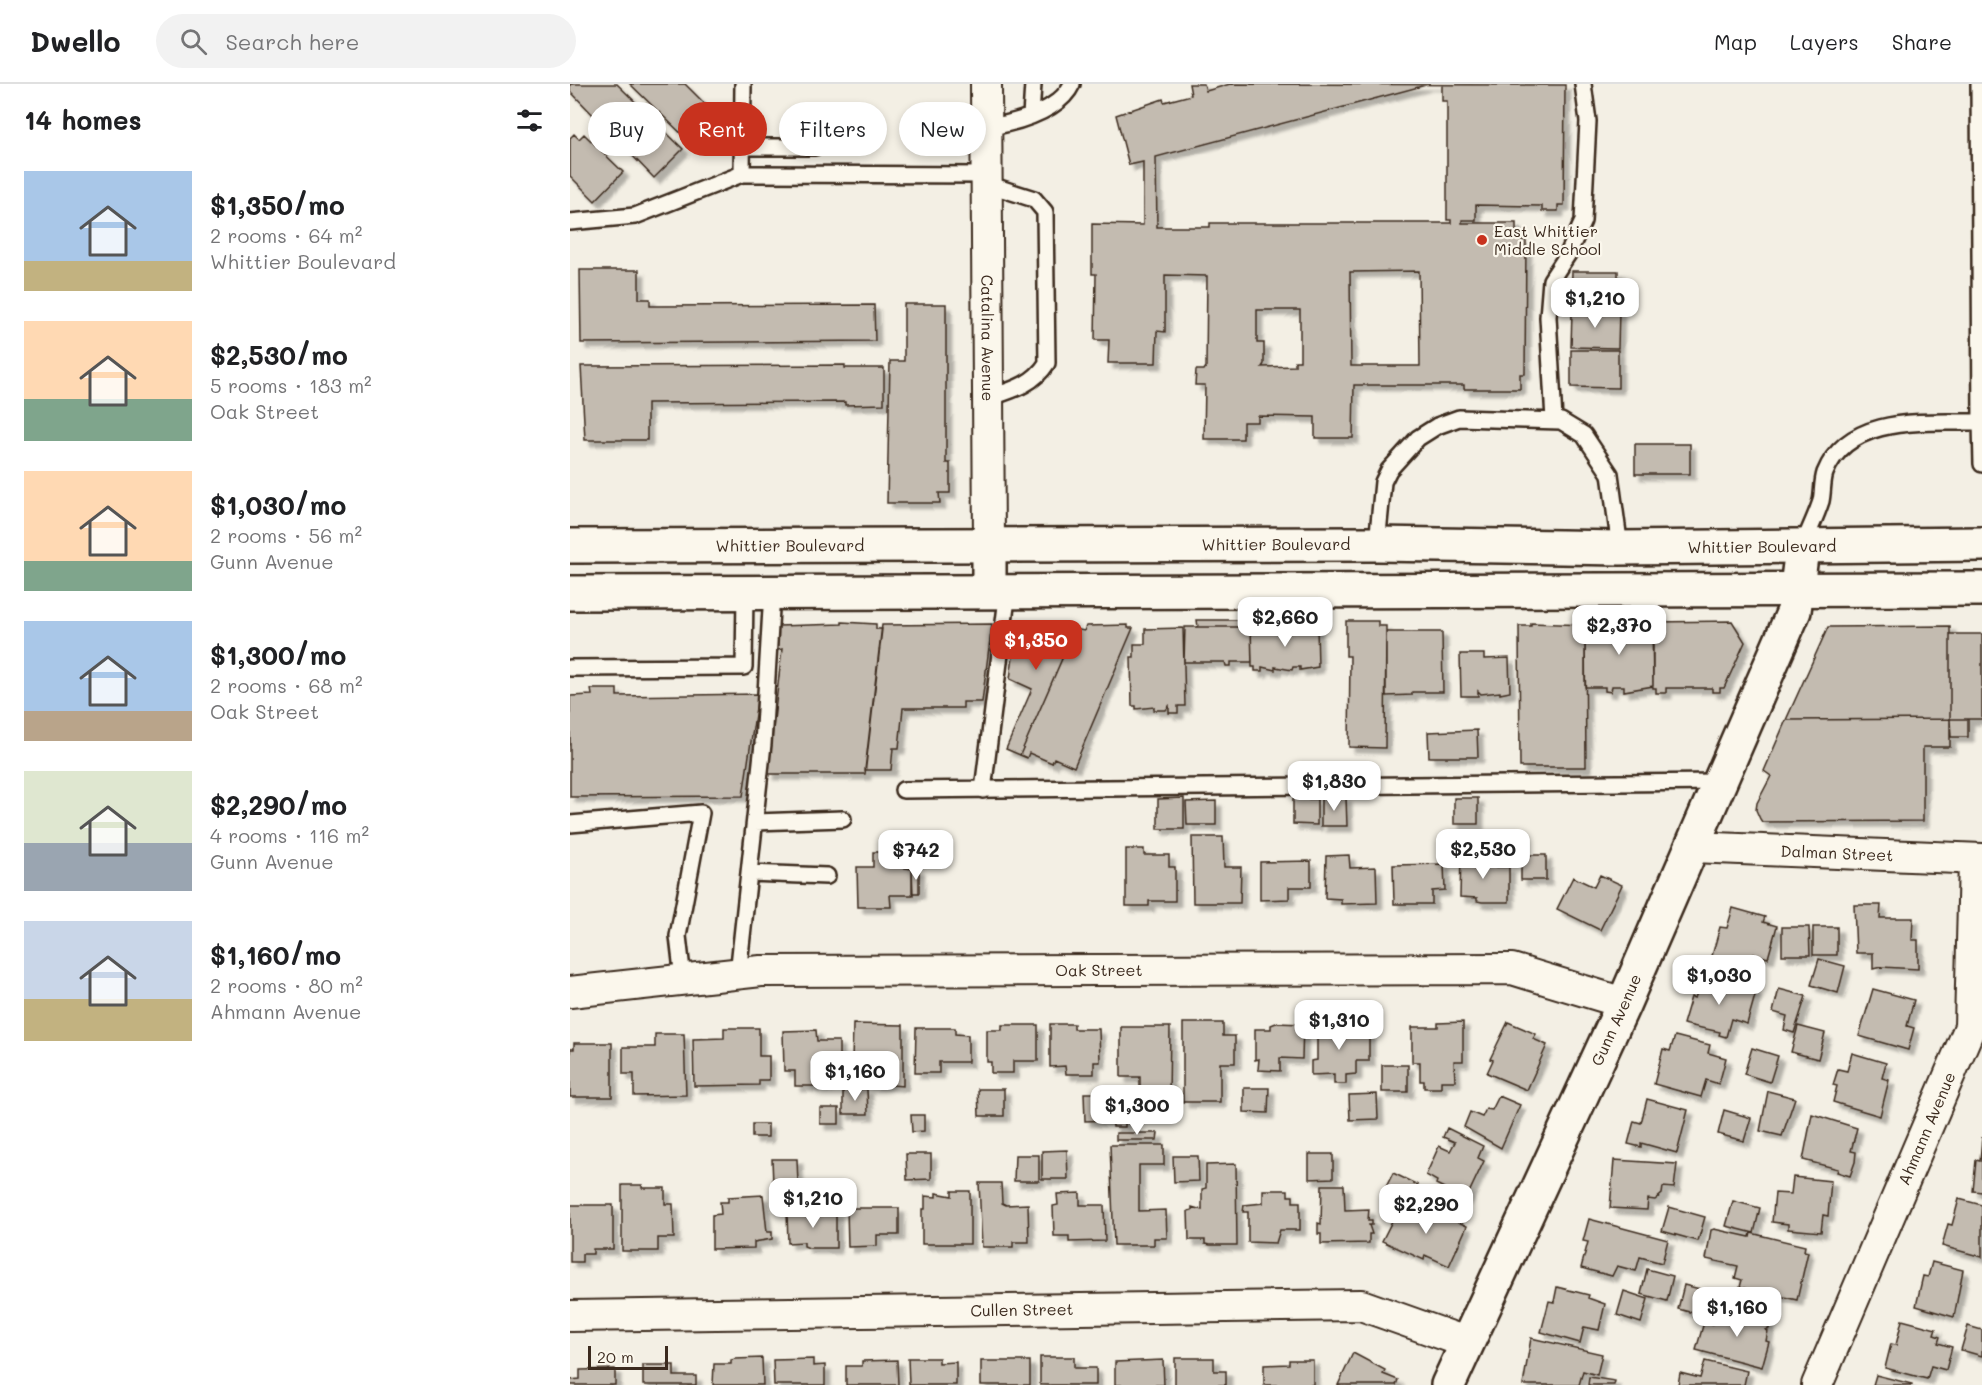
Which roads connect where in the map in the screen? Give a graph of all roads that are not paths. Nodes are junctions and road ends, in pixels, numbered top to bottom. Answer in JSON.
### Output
{"nodes":[{"id":1,"x":743,"y":84,"type":"edge"},
{"id":2,"x":986,"y":84,"type":"edge"},
{"id":3,"x":1033,"y":84,"type":"edge"},
{"id":4,"x":1072,"y":84,"type":"edge"},
{"id":5,"x":1583,"y":84,"type":"edge"},
{"id":6,"x":1979,"y":84,"type":"edge"},
{"id":7,"x":742,"y":102,"type":"edge"},
{"id":8,"x":986,"y":102,"type":"edge"},
{"id":9,"x":1031,"y":116,"type":"junction"},
{"id":10,"x":986,"y":128,"type":"joint"},
{"id":11,"x":741,"y":156,"type":"edge"},
{"id":12,"x":742,"y":174,"type":"junction"},
{"id":13,"x":987,"y":179,"type":"junction"},
{"id":14,"x":570,"y":222,"type":"edge"},
{"id":15,"x":1981,"y":230,"type":"edge"},
{"id":16,"x":988,"y":398,"type":"junction"},
{"id":17,"x":1554,"y":420,"type":"junction"},
{"id":18,"x":1981,"y":422,"type":"edge"},
{"id":19,"x":1982,"y":464,"type":"edge"},
{"id":20,"x":989,"y":543,"type":"junction"},
{"id":21,"x":1377,"y":544,"type":"junction"},
{"id":22,"x":1982,"y":544,"type":"edge"},
{"id":23,"x":570,"y":546,"type":"edge"},
{"id":24,"x":1620,"y":548,"type":"junction"},
{"id":25,"x":1802,"y":548,"type":"junction"},
{"id":26,"x":1799,"y":589,"type":"junction"},
{"id":27,"x":1982,"y":589,"type":"edge"},
{"id":28,"x":998,"y":591,"type":"junction"},
{"id":29,"x":759,"y":592,"type":"junction"},
{"id":30,"x":570,"y":593,"type":"edge"},
{"id":31,"x":570,"y":668,"type":"edge"},
{"id":32,"x":1720,"y":782,"type":"junction"},
{"id":33,"x":903,"y":790,"type":"dead end"},
{"id":34,"x":983,"y":790,"type":"junction"},
{"id":35,"x":843,"y":819,"type":"dead end"},
{"id":36,"x":755,"y":822,"type":"junction"},
{"id":37,"x":570,"y":824,"type":"edge"},
{"id":38,"x":1693,"y":847,"type":"junction"},
{"id":39,"x":1978,"y":859,"type":"edge"},
{"id":40,"x":749,"y":873,"type":"junction"},
{"id":41,"x":827,"y":876,"type":"dead end"},
{"id":42,"x":738,"y":974,"type":"junction"},
{"id":43,"x":683,"y":980,"type":"junction"},
{"id":44,"x":570,"y":992,"type":"edge"},
{"id":45,"x":1624,"y":1003,"type":"junction"},
{"id":46,"x":570,"y":1316,"type":"edge"},
{"id":47,"x":1468,"y":1343,"type":"junction"},
{"id":48,"x":1448,"y":1385,"type":"edge"},
{"id":49,"x":1816,"y":1385,"type":"edge"}],
"edges":[{"from":1,"to":7,"type":"lane"},
{"from":2,"to":8,"type":"street","name":"Catalina Avenue"},
{"from":3,"to":9,"type":"lane"},
{"from":4,"to":9,"type":"lane"},
{"from":5,"to":17,"type":"lane"},
{"from":6,"to":15,"type":"lane"},
{"from":9,"to":10,"type":"lane"},
{"from":10,"to":13,"type":"street","name":"Catalina Avenue"},
{"from":11,"to":12,"type":"lane"},
{"from":12,"to":13,"type":"lane"},
{"from":12,"to":14,"type":"lane"},
{"from":13,"to":16,"type":"street","name":"Catalina Avenue"},
{"from":13,"to":16,"type":"lane"},
{"from":15,"to":18,"type":"lane"},
{"from":16,"to":20,"type":"street","name":"Catalina Avenue"},
{"from":17,"to":21,"type":"lane"},
{"from":17,"to":24,"type":"lane"},
{"from":18,"to":19,"type":"lane"},
{"from":18,"to":25,"type":"lane"},
{"from":20,"to":21,"type":"main road","name":"Whittier Boulevard"},
{"from":20,"to":23,"type":"main road","name":"Whittier Boulevard"},
{"from":20,"to":28,"type":"main road","name":"Catalina Avenue"},
{"from":21,"to":24,"type":"main road","name":"Whittier Boulevard"},
{"from":22,"to":25,"type":"main road","name":"Whittier Boulevard"},
{"from":24,"to":25,"type":"main road","name":"Whittier Boulevard"},
{"from":25,"to":26,"type":"main road","name":"Gunn Avenue"},
{"from":26,"to":27,"type":"main road"},
{"from":26,"to":28,"type":"main road"},
{"from":26,"to":32,"type":"main road","name":"Gunn Avenue"},
{"from":28,"to":29,"type":"main road"},
{"from":28,"to":34,"type":"lane"},
{"from":29,"to":30,"type":"main road"},
{"from":29,"to":31,"type":"lane"},
{"from":29,"to":36,"type":"lane"},
{"from":32,"to":34,"type":"lane"},
{"from":32,"to":38,"type":"main road","name":"Gunn Avenue"},
{"from":33,"to":34,"type":"lane"},
{"from":35,"to":36,"type":"lane"},
{"from":36,"to":40,"type":"lane"},
{"from":37,"to":43,"type":"lane"},
{"from":38,"to":39,"type":"street","name":"Dalman Street"},
{"from":38,"to":45,"type":"main road","name":"Gunn Avenue"},
{"from":39,"to":49,"type":"street","name":"Ahmann Avenue"},
{"from":40,"to":41,"type":"lane"},
{"from":40,"to":42,"type":"lane"},
{"from":42,"to":43,"type":"street","name":"Oak Street"},
{"from":42,"to":45,"type":"street","name":"Oak Street"},
{"from":43,"to":44,"type":"street","name":"Oak Street"},
{"from":45,"to":47,"type":"main road","name":"Gunn Avenue"},
{"from":46,"to":47,"type":"street","name":"Cullen Street"},
{"from":47,"to":48,"type":"main road","name":"Gunn Avenue"}]}
